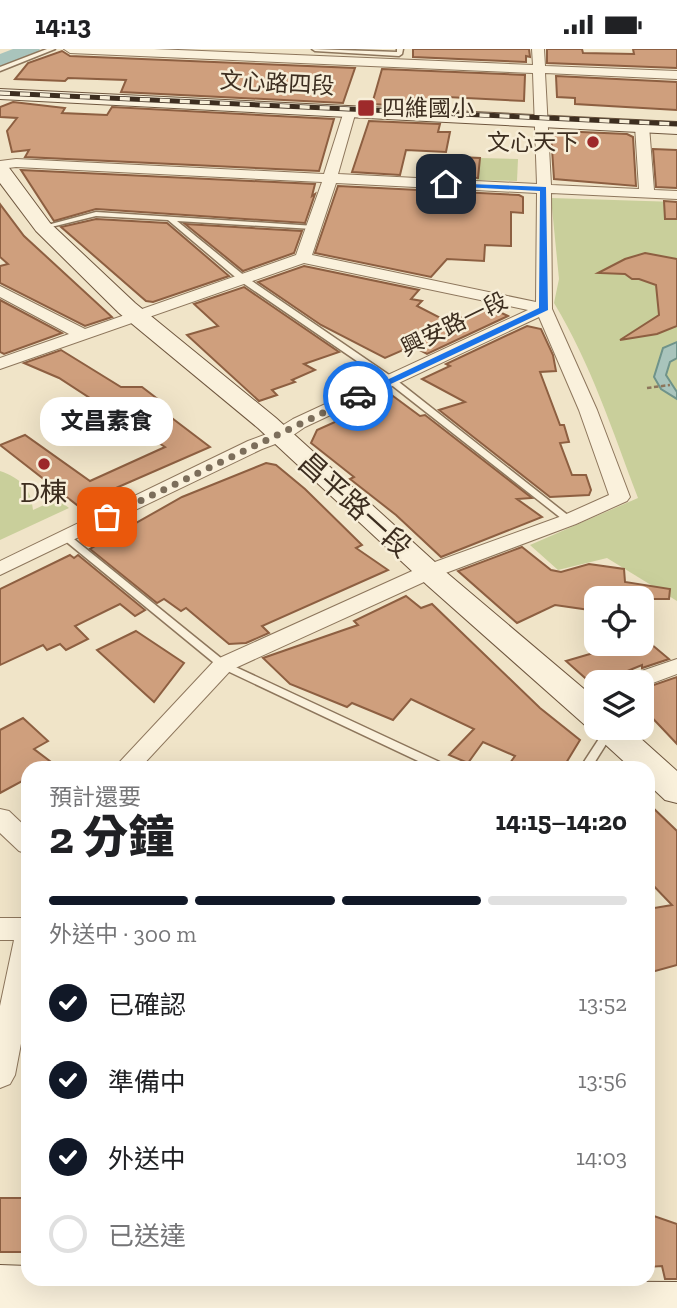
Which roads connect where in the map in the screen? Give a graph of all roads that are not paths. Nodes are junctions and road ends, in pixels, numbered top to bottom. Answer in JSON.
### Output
{"nodes":[{"id":1,"x":52,"y":49,"type":"edge"},
{"id":2,"x":70,"y":49,"type":"edge"},
{"id":3,"x":315,"y":49,"type":"edge"},
{"id":4,"x":400,"y":49,"type":"edge"},
{"id":5,"x":538,"y":49,"type":"edge"},
{"id":6,"x":280,"y":53,"type":"edge"},
{"id":7,"x":540,"y":69,"type":"junction"},
{"id":8,"x":0,"y":72,"type":"edge"},
{"id":9,"x":677,"y":75,"type":"edge"},
{"id":10,"x":0,"y":95,"type":"edge"},
{"id":11,"x":350,"y":111,"type":"junction"},
{"id":12,"x":541,"y":116,"type":"junction"},
{"id":13,"x":677,"y":118,"type":"edge"},
{"id":14,"x":642,"y":126,"type":"junction"},
{"id":15,"x":677,"y":128,"type":"edge"},
{"id":16,"x":0,"y":167,"type":"edge"},
{"id":17,"x":330,"y":179,"type":"junction"},
{"id":18,"x":544,"y":189,"type":"junction"},
{"id":19,"x":647,"y":194,"type":"junction"},
{"id":20,"x":677,"y":195,"type":"edge"},
{"id":21,"x":169,"y":218,"type":"junction"},
{"id":22,"x":43,"y":226,"type":"junction"},
{"id":23,"x":313,"y":227,"type":"junction"},
{"id":24,"x":303,"y":258,"type":"junction"},
{"id":25,"x":243,"y":279,"type":"junction"},
{"id":26,"x":0,"y":291,"type":"edge"},
{"id":27,"x":544,"y":310,"type":"junction"},
{"id":28,"x":136,"y":316,"type":"junction"},
{"id":29,"x":84,"y":335,"type":"junction"},
{"id":30,"x":0,"y":364,"type":"edge"},
{"id":31,"x":392,"y":381,"type":"junction"},
{"id":32,"x":279,"y":436,"type":"junction"},
{"id":33,"x":569,"y":520,"type":"junction"},
{"id":34,"x":66,"y":537,"type":"junction"},
{"id":35,"x":0,"y":569,"type":"edge"},
{"id":36,"x":428,"y":572,"type":"junction"},
{"id":37,"x":223,"y":665,"type":"junction"},
{"id":38,"x":677,"y":666,"type":"edge"},
{"id":39,"x":654,"y":674,"type":"edge"},
{"id":40,"x":584,"y":702,"type":"edge"},
{"id":41,"x":592,"y":740,"type":"edge"},
{"id":42,"x":625,"y":740,"type":"edge"},
{"id":43,"x":134,"y":761,"type":"edge"},
{"id":44,"x":427,"y":761,"type":"edge"},
{"id":45,"x":587,"y":761,"type":"edge"},
{"id":46,"x":646,"y":761,"type":"edge"},
{"id":47,"x":655,"y":770,"type":"edge"},
{"id":48,"x":677,"y":791,"type":"edge"},
{"id":49,"x":0,"y":818,"type":"edge"},
{"id":50,"x":21,"y":838,"type":"edge"},
{"id":51,"x":0,"y":929,"type":"edge"},
{"id":52,"x":21,"y":929,"type":"edge"},
{"id":53,"x":21,"y":972,"type":"edge"},
{"id":54,"x":0,"y":1075,"type":"edge"},
{"id":55,"x":554,"y":1286,"type":"edge"},
{"id":56,"x":18,"y":1294,"type":"edge"},
{"id":57,"x":193,"y":1295,"type":"edge"},
{"id":58,"x":677,"y":1305,"type":"edge"},
{"id":59,"x":555,"y":1308,"type":"edge"}],
"edges":[{"from":1,"to":8,"type":"lane"},
{"from":2,"to":6,"type":"street"},
{"from":3,"to":4,"type":"lane"},
{"from":5,"to":7,"type":"street","name":"興安路一段"},
{"from":6,"to":7,"type":"street"},
{"from":7,"to":9,"type":"street"},
{"from":7,"to":12,"type":"street","name":"興安路一段"},
{"from":8,"to":12,"type":"main road","name":"文心路四段"},
{"from":10,"to":11,"type":"main road","name":"文心路四段"},
{"from":11,"to":12,"type":"main road","name":"文心路四段"},
{"from":11,"to":17,"type":"street"},
{"from":12,"to":13,"type":"main road","name":"文心路四段"},
{"from":12,"to":14,"type":"main road","name":"文心路四段"},
{"from":12,"to":18,"type":"street","name":"興安路一段"},
{"from":14,"to":15,"type":"main road","name":"文心路四段"},
{"from":14,"to":19,"type":"street"},
{"from":16,"to":17,"type":"street"},
{"from":16,"to":22,"type":"main road","name":"昌平路一段"},
{"from":17,"to":18,"type":"street"},
{"from":17,"to":23,"type":"street"},
{"from":18,"to":19,"type":"street"},
{"from":18,"to":27,"type":"street","name":"興安路一段"},
{"from":19,"to":20,"type":"street"},
{"from":21,"to":22,"type":"lane"},
{"from":21,"to":23,"type":"lane"},
{"from":21,"to":25,"type":"lane"},
{"from":22,"to":28,"type":"main road","name":"昌平路一段"},
{"from":23,"to":24,"type":"street"},
{"from":24,"to":25,"type":"street"},
{"from":24,"to":27,"type":"street"},
{"from":25,"to":28,"type":"street"},
{"from":25,"to":31,"type":"lane"},
{"from":26,"to":29,"type":"street"},
{"from":27,"to":31,"type":"street","name":"興安路一段"},
{"from":27,"to":33,"type":"street"},
{"from":28,"to":29,"type":"street"},
{"from":28,"to":32,"type":"main road","name":"昌平路一段"},
{"from":29,"to":30,"type":"street"},
{"from":31,"to":32,"type":"street","name":"興安路一段"},
{"from":31,"to":33,"type":"lane"},
{"from":32,"to":34,"type":"street","name":"興安路一段"},
{"from":32,"to":36,"type":"main road","name":"昌平路一段"},
{"from":33,"to":36,"type":"street"},
{"from":34,"to":35,"type":"street","name":"興安路一段"},
{"from":34,"to":37,"type":"lane"},
{"from":36,"to":37,"type":"street"},
{"from":36,"to":40,"type":"main road","name":"昌平路一段"},
{"from":37,"to":43,"type":"street"},
{"from":37,"to":44,"type":"lane"},
{"from":38,"to":39,"type":"street"},
{"from":41,"to":45,"type":"lane"},
{"from":42,"to":46,"type":"main road","name":"昌平路一段"},
{"from":47,"to":48,"type":"main road","name":"昌平路一段"},
{"from":49,"to":50,"type":"street"},
{"from":51,"to":52,"type":"street"},
{"from":53,"to":54,"type":"street"},
{"from":55,"to":59,"type":"lane"},
{"from":56,"to":57,"type":"main road"},
{"from":57,"to":59,"type":"main road"},
{"from":58,"to":59,"type":"main road"}]}
